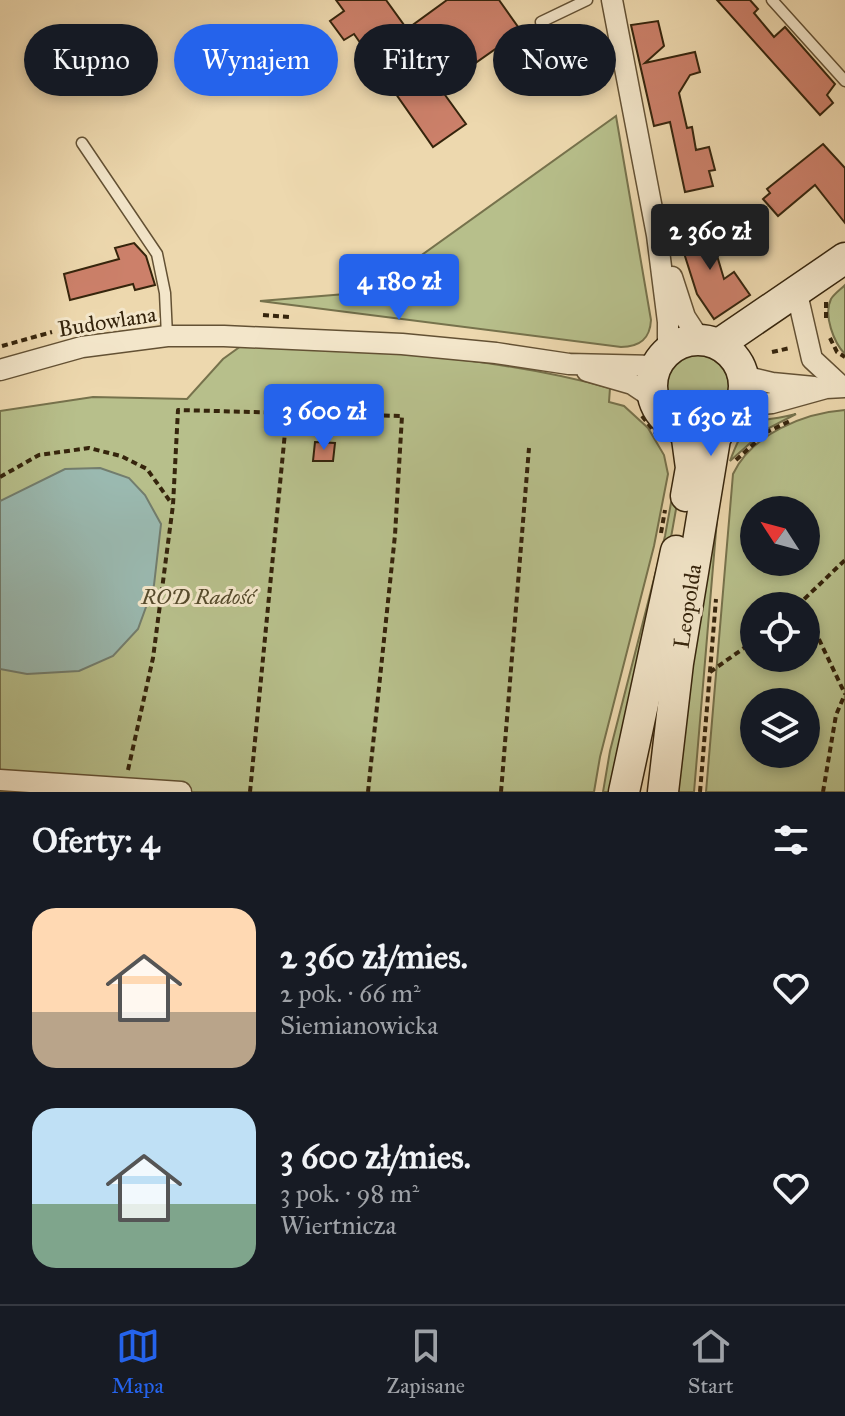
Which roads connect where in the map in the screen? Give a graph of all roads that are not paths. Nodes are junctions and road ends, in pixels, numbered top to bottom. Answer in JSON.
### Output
{"nodes":[{"id":1,"x":587,"y":0,"type":"edge"},
{"id":2,"x":612,"y":0,"type":"edge"},
{"id":3,"x":772,"y":0,"type":"edge"},
{"id":4,"x":541,"y":22,"type":"dead end"},
{"id":5,"x":845,"y":81,"type":"edge"},
{"id":6,"x":82,"y":143,"type":"dead end"},
{"id":7,"x":657,"y":235,"type":"junction"},
{"id":8,"x":845,"y":258,"type":"edge"},
{"id":9,"x":813,"y":292,"type":"junction"},
{"id":10,"x":167,"y":336,"type":"junction"},
{"id":11,"x":725,"y":356,"type":"junction"},
{"id":12,"x":662,"y":358,"type":"junction"},
{"id":13,"x":569,"y":364,"type":"junction"},
{"id":14,"x":0,"y":370,"type":"edge"},
{"id":15,"x":837,"y":387,"type":"edge"},
{"id":16,"x":646,"y":405,"type":"junction"},
{"id":17,"x":732,"y":415,"type":"junction"},
{"id":18,"x":675,"y":437,"type":"junction"},
{"id":19,"x":0,"y":780,"type":"edge"},
{"id":20,"x":181,"y":792,"type":"edge"},
{"id":21,"x":624,"y":792,"type":"edge"},
{"id":22,"x":663,"y":792,"type":"edge"}],
"edges":[{"from":1,"to":4,"type":"lane"},
{"from":2,"to":7,"type":"street"},
{"from":3,"to":5,"type":"lane"},
{"from":6,"to":10,"type":"lane"},
{"from":7,"to":11,"type":"street"},
{"from":7,"to":12,"type":"street"},
{"from":8,"to":9,"type":"street"},
{"from":9,"to":11,"type":"street"},
{"from":9,"to":15,"type":"street"},
{"from":10,"to":13,"type":"street","name":"Budowlana"},
{"from":10,"to":14,"type":"street","name":"Budowlana"},
{"from":11,"to":12,"type":"street"},
{"from":11,"to":15,"type":"street"},
{"from":11,"to":17,"type":"street"},
{"from":12,"to":13,"type":"street"},
{"from":12,"to":16,"type":"street"},
{"from":13,"to":16,"type":"street"},
{"from":15,"to":17,"type":"street"},
{"from":16,"to":18,"type":"street"},
{"from":17,"to":18,"type":"street"},
{"from":17,"to":22,"type":"street","name":"Leopolda"},
{"from":18,"to":21,"type":"street","name":"Leopolda"},
{"from":19,"to":20,"type":"street"}]}
